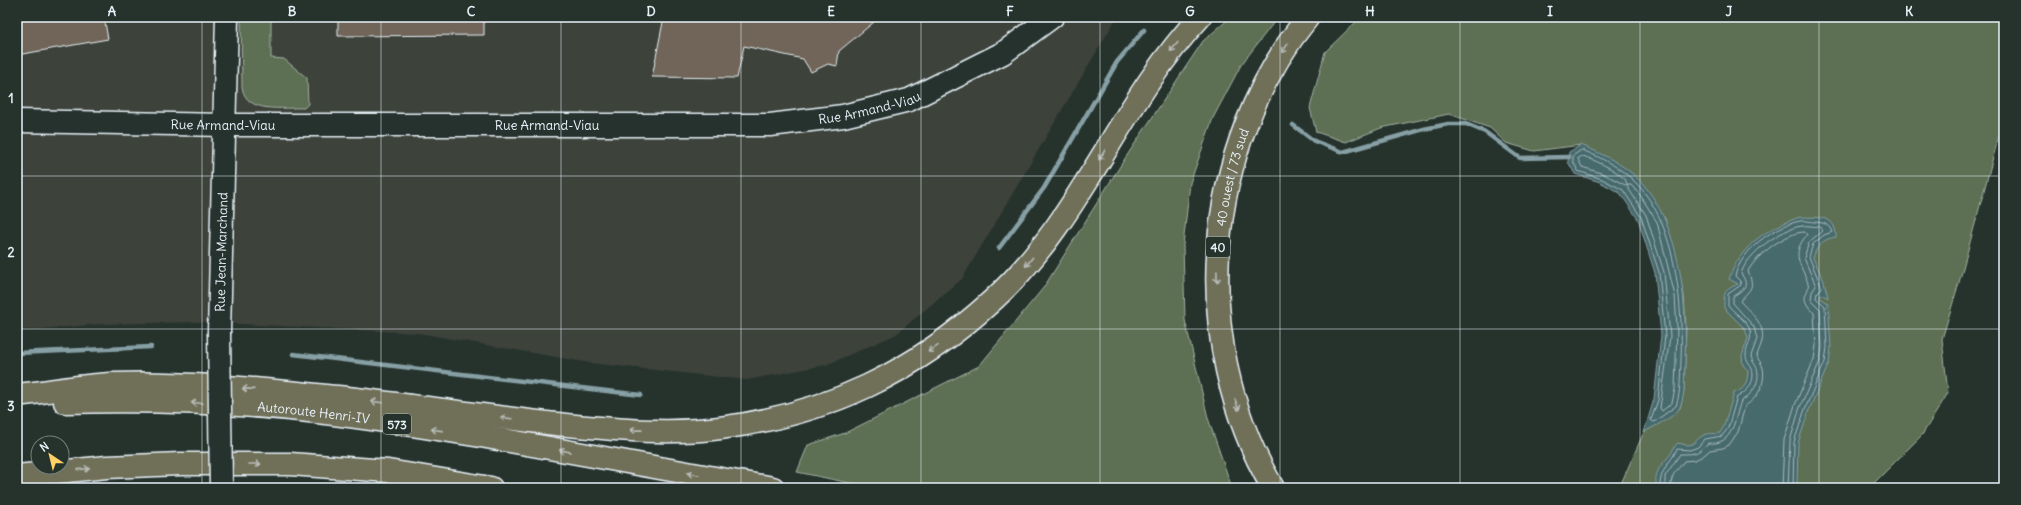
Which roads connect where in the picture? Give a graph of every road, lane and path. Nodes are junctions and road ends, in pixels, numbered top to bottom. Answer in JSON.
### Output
{"nodes":[{"id":1,"x":227,"y":17,"type":"edge"},
{"id":2,"x":1052,"y":17,"type":"edge"},
{"id":3,"x":1200,"y":17,"type":"edge"},
{"id":4,"x":1308,"y":17,"type":"edge"},
{"id":5,"x":17,"y":121,"type":"edge"},
{"id":6,"x":225,"y":125,"type":"junction"},
{"id":7,"x":17,"y":396,"type":"edge"},
{"id":8,"x":17,"y":403,"type":"edge"},
{"id":9,"x":17,"y":476,"type":"edge"},
{"id":10,"x":221,"y":488,"type":"edge"},
{"id":11,"x":491,"y":488,"type":"edge"},
{"id":12,"x":773,"y":488,"type":"edge"},
{"id":13,"x":1273,"y":488,"type":"edge"}],
"edges":[{"from":1,"to":6,"type":"street","name":"Rue Jean-Marchand"},
{"from":2,"to":6,"type":"street","name":"Rue Armand-Viau"},
{"from":3,"to":7,"type":"highway","one_way":true},
{"from":4,"to":13,"type":"highway","name":"40 ouest / 73 sud","number":"40","one_way":true},
{"from":5,"to":6,"type":"street","name":"Rue Armand-Viau"},
{"from":6,"to":10,"type":"street","name":"Rue Jean-Marchand","bridge":true},
{"from":12,"to":8,"type":"highway","name":"Autoroute Henri-IV","number":"573","one_way":true},
{"from":9,"to":11,"type":"highway","one_way":true}]}
